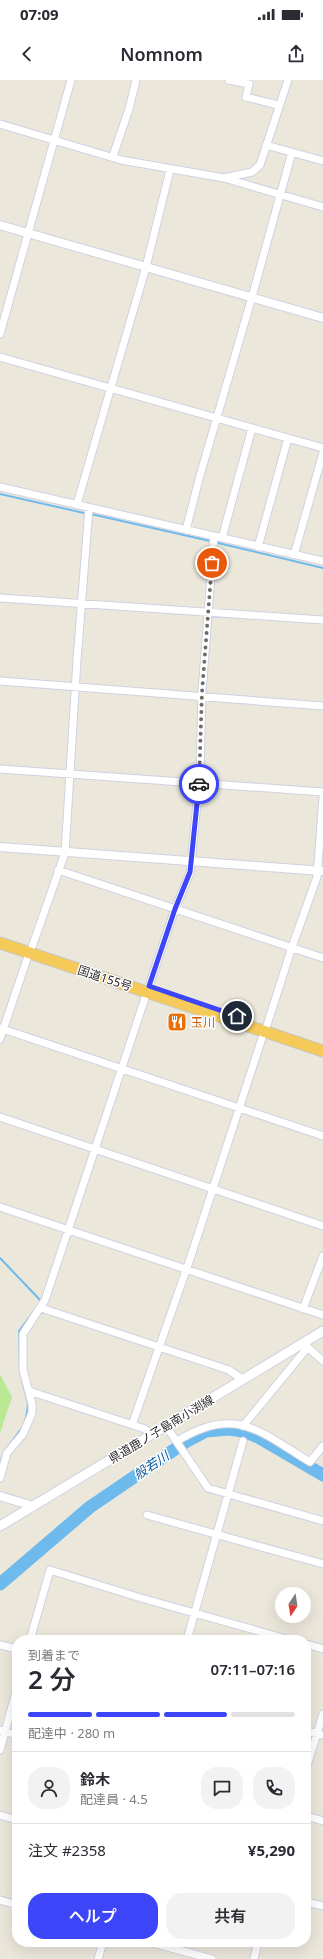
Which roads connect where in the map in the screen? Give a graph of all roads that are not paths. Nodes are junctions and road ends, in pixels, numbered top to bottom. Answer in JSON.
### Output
{"nodes":[{"id":1,"x":71,"y":80,"type":"edge"},
{"id":2,"x":136,"y":80,"type":"edge"},
{"id":3,"x":229,"y":80,"type":"edge"},
{"id":4,"x":288,"y":80,"type":"edge"},
{"id":5,"x":278,"y":105,"type":"junction"},
{"id":6,"x":0,"y":124,"type":"edge"},
{"id":7,"x":53,"y":139,"type":"junction"},
{"id":8,"x":266,"y":145,"type":"junction"},
{"id":9,"x":292,"y":152,"type":"junction"},
{"id":10,"x":112,"y":156,"type":"junction"},
{"id":11,"x":323,"y":160,"type":"edge"},
{"id":12,"x":170,"y":170,"type":"junction"},
{"id":13,"x":224,"y":178,"type":"junction"},
{"id":14,"x":279,"y":195,"type":"junction"},
{"id":15,"x":323,"y":207,"type":"edge"},
{"id":16,"x":0,"y":225,"type":"edge"},
{"id":17,"x":29,"y":233,"type":"junction"},
{"id":18,"x":146,"y":267,"type":"junction"},
{"id":19,"x":252,"y":297,"type":"junction"},
{"id":20,"x":323,"y":318,"type":"edge"},
{"id":21,"x":0,"y":334,"type":"edge"},
{"id":22,"x":0,"y":357,"type":"edge"},
{"id":23,"x":109,"y":389,"type":"junction"},
{"id":24,"x":217,"y":418,"type":"junction"},
{"id":25,"x":252,"y":428,"type":"junction"},
{"id":26,"x":288,"y":438,"type":"junction"},
{"id":27,"x":323,"y":448,"type":"edge"},
{"id":28,"x":323,"y":453,"type":"edge"},
{"id":29,"x":0,"y":486,"type":"edge"},
{"id":30,"x":77,"y":504,"type":"junction"},
{"id":31,"x":89,"y":508,"type":"junction"},
{"id":32,"x":186,"y":530,"type":"junction"},
{"id":33,"x":214,"y":536,"type":"junction"},
{"id":34,"x":222,"y":538,"type":"junction"},
{"id":35,"x":258,"y":547,"type":"junction"},
{"id":36,"x":294,"y":555,"type":"junction"},
{"id":37,"x":323,"y":562,"type":"edge"},
{"id":38,"x":0,"y":598,"type":"edge"},
{"id":39,"x":81,"y":603,"type":"junction"},
{"id":40,"x":208,"y":613,"type":"junction"},
{"id":41,"x":323,"y":620,"type":"edge"},
{"id":42,"x":0,"y":681,"type":"edge"},
{"id":43,"x":75,"y":687,"type":"junction"},
{"id":44,"x":202,"y":696,"type":"junction"},
{"id":45,"x":323,"y":706,"type":"edge"},
{"id":46,"x":0,"y":769,"type":"edge"},
{"id":47,"x":70,"y":774,"type":"junction"},
{"id":48,"x":199,"y":784,"type":"junction"},
{"id":49,"x":323,"y":792,"type":"edge"},
{"id":50,"x":323,"y":797,"type":"edge"},
{"id":51,"x":0,"y":847,"type":"edge"},
{"id":52,"x":65,"y":853,"type":"junction"},
{"id":53,"x":191,"y":861,"type":"junction"},
{"id":54,"x":58,"y":870,"type":"junction"},
{"id":55,"x":320,"y":875,"type":"edge"},
{"id":56,"x":175,"y":909,"type":"junction"},
{"id":57,"x":0,"y":936,"type":"edge"},
{"id":58,"x":0,"y":944,"type":"edge"},
{"id":59,"x":292,"y":947,"type":"junction"},
{"id":60,"x":30,"y":950,"type":"junction"},
{"id":61,"x":323,"y":958,"type":"edge"},
{"id":62,"x":148,"y":989,"type":"junction"},
{"id":63,"x":2,"y":1028,"type":"edge"},
{"id":64,"x":266,"y":1028,"type":"junction"},
{"id":65,"x":0,"y":1039,"type":"edge"},
{"id":66,"x":323,"y":1044,"type":"edge"},
{"id":67,"x":323,"y":1051,"type":"edge"},
{"id":68,"x":122,"y":1068,"type":"junction"},
{"id":69,"x":239,"y":1107,"type":"junction"},
{"id":70,"x":0,"y":1117,"type":"edge"},
{"id":71,"x":323,"y":1136,"type":"edge"},
{"id":72,"x":95,"y":1149,"type":"junction"},
{"id":73,"x":212,"y":1188,"type":"junction"},
{"id":74,"x":0,"y":1207,"type":"edge"},
{"id":75,"x":323,"y":1226,"type":"edge"},
{"id":76,"x":67,"y":1229,"type":"junction"},
{"id":77,"x":323,"y":1256,"type":"edge"},
{"id":78,"x":186,"y":1270,"type":"junction"},
{"id":79,"x":41,"y":1308,"type":"junction"},
{"id":80,"x":303,"y":1309,"type":"junction"},
{"id":81,"x":323,"y":1315,"type":"edge"},
{"id":82,"x":323,"y":1331,"type":"edge"},
{"id":83,"x":305,"y":1345,"type":"junction"},
{"id":84,"x":159,"y":1347,"type":"junction"},
{"id":85,"x":323,"y":1360,"type":"edge"},
{"id":86,"x":242,"y":1379,"type":"junction"},
{"id":87,"x":29,"y":1391,"type":"junction"},
{"id":88,"x":132,"y":1425,"type":"junction"},
{"id":89,"x":166,"y":1426,"type":"junction"},
{"id":90,"x":243,"y":1426,"type":"junction"},
{"id":91,"x":151,"y":1435,"type":"junction"},
{"id":92,"x":243,"y":1440,"type":"dead end"},
{"id":93,"x":179,"y":1444,"type":"junction"},
{"id":94,"x":323,"y":1446,"type":"edge"},
{"id":95,"x":0,"y":1478,"type":"edge"},
{"id":96,"x":228,"y":1494,"type":"junction"},
{"id":97,"x":0,"y":1496,"type":"edge"},
{"id":98,"x":33,"y":1506,"type":"junction"},
{"id":99,"x":147,"y":1515,"type":"dead end"},
{"id":100,"x":323,"y":1520,"type":"edge"},
{"id":101,"x":0,"y":1526,"type":"edge"},
{"id":102,"x":217,"y":1534,"type":"junction"},
{"id":103,"x":323,"y":1564,"type":"edge"},
{"id":104,"x":195,"y":1613,"type":"junction"},
{"id":105,"x":31,"y":1635,"type":"edge"},
{"id":106,"x":188,"y":1635,"type":"edge"},
{"id":107,"x":272,"y":1635,"type":"edge"},
{"id":108,"x":0,"y":1645,"type":"edge"},
{"id":109,"x":311,"y":1645,"type":"edge"},
{"id":110,"x":12,"y":1648,"type":"edge"},
{"id":111,"x":323,"y":1649,"type":"edge"},
{"id":112,"x":12,"y":1702,"type":"edge"},
{"id":113,"x":323,"y":1714,"type":"edge"},
{"id":114,"x":2,"y":1731,"type":"edge"},
{"id":115,"x":12,"y":1734,"type":"edge"},
{"id":116,"x":320,"y":1735,"type":"edge"},
{"id":117,"x":0,"y":1750,"type":"edge"},
{"id":118,"x":311,"y":1758,"type":"edge"},
{"id":119,"x":0,"y":1815,"type":"edge"},
{"id":120,"x":311,"y":1817,"type":"edge"},
{"id":121,"x":12,"y":1819,"type":"edge"},
{"id":122,"x":323,"y":1821,"type":"edge"},
{"id":123,"x":0,"y":1900,"type":"edge"},
{"id":124,"x":311,"y":1903,"type":"edge"},
{"id":125,"x":12,"y":1904,"type":"edge"},
{"id":126,"x":323,"y":1906,"type":"edge"},
{"id":127,"x":102,"y":1947,"type":"edge"},
{"id":128,"x":168,"y":1947,"type":"edge"},
{"id":129,"x":257,"y":1947,"type":"edge"},
{"id":130,"x":98,"y":1959,"type":"edge"},
{"id":131,"x":212,"y":1959,"type":"edge"},
{"id":132,"x":254,"y":1959,"type":"edge"}],
"edges":[{"from":1,"to":7,"type":"street"},
{"from":2,"to":10,"type":"street"},
{"from":3,"to":5,"type":"street"},
{"from":4,"to":5,"type":"street"},
{"from":5,"to":8,"type":"street"},
{"from":6,"to":7,"type":"street"},
{"from":7,"to":10,"type":"street"},
{"from":7,"to":17,"type":"street"},
{"from":8,"to":9,"type":"street"},
{"from":8,"to":13,"type":"street"},
{"from":9,"to":11,"type":"street"},
{"from":9,"to":14,"type":"street"},
{"from":10,"to":12,"type":"street"},
{"from":12,"to":13,"type":"street"},
{"from":12,"to":18,"type":"street"},
{"from":13,"to":14,"type":"street"},
{"from":14,"to":15,"type":"street"},
{"from":14,"to":19,"type":"street"},
{"from":16,"to":17,"type":"street"},
{"from":17,"to":18,"type":"street"},
{"from":17,"to":21,"type":"street"},
{"from":18,"to":19,"type":"street"},
{"from":18,"to":23,"type":"street"},
{"from":19,"to":20,"type":"street"},
{"from":19,"to":24,"type":"street"},
{"from":22,"to":23,"type":"street"},
{"from":23,"to":24,"type":"street"},
{"from":23,"to":30,"type":"street"},
{"from":24,"to":25,"type":"street"},
{"from":24,"to":32,"type":"street"},
{"from":25,"to":26,"type":"street"},
{"from":25,"to":34,"type":"street"},
{"from":26,"to":27,"type":"street"},
{"from":26,"to":35,"type":"street"},
{"from":28,"to":36,"type":"street"},
{"from":29,"to":30,"type":"street"},
{"from":30,"to":31,"type":"street"},
{"from":31,"to":32,"type":"street"},
{"from":31,"to":39,"type":"street"},
{"from":32,"to":33,"type":"street"},
{"from":33,"to":34,"type":"street"},
{"from":33,"to":40,"type":"street"},
{"from":34,"to":35,"type":"street"},
{"from":35,"to":36,"type":"street"},
{"from":36,"to":37,"type":"street"},
{"from":38,"to":39,"type":"street"},
{"from":39,"to":40,"type":"street"},
{"from":39,"to":43,"type":"street"},
{"from":40,"to":41,"type":"street"},
{"from":40,"to":44,"type":"street"},
{"from":42,"to":43,"type":"street"},
{"from":43,"to":44,"type":"street"},
{"from":43,"to":47,"type":"street"},
{"from":44,"to":45,"type":"street"},
{"from":44,"to":48,"type":"street"},
{"from":46,"to":47,"type":"street"},
{"from":47,"to":48,"type":"street"},
{"from":47,"to":52,"type":"street"},
{"from":48,"to":49,"type":"street"},
{"from":48,"to":53,"type":"street"},
{"from":50,"to":55,"type":"street"},
{"from":51,"to":52,"type":"street"},
{"from":52,"to":53,"type":"street"},
{"from":52,"to":54,"type":"street"},
{"from":53,"to":55,"type":"street"},
{"from":53,"to":56,"type":"street"},
{"from":54,"to":56,"type":"street"},
{"from":54,"to":60,"type":"street"},
{"from":55,"to":59,"type":"street"},
{"from":56,"to":59,"type":"street"},
{"from":56,"to":62,"type":"street"},
{"from":57,"to":60,"type":"highway","name":"国道155号"},
{"from":58,"to":60,"type":"highway","name":"国道155号"},
{"from":59,"to":61,"type":"street"},
{"from":59,"to":64,"type":"street"},
{"from":60,"to":62,"type":"highway","name":"国道155号"},
{"from":60,"to":63,"type":"street"},
{"from":62,"to":64,"type":"highway","name":"国道155号"},
{"from":62,"to":68,"type":"street"},
{"from":63,"to":65,"type":"street"},
{"from":63,"to":68,"type":"street"},
{"from":64,"to":66,"type":"highway","name":"国道155号"},
{"from":64,"to":67,"type":"highway","name":"国道155号"},
{"from":64,"to":69,"type":"street"},
{"from":68,"to":69,"type":"street"},
{"from":68,"to":72,"type":"street"},
{"from":69,"to":71,"type":"street"},
{"from":69,"to":73,"type":"street"},
{"from":70,"to":72,"type":"street"},
{"from":72,"to":73,"type":"street"},
{"from":72,"to":76,"type":"street"},
{"from":73,"to":75,"type":"street"},
{"from":73,"to":78,"type":"street"},
{"from":74,"to":76,"type":"street"},
{"from":76,"to":78,"type":"street"},
{"from":76,"to":79,"type":"street"},
{"from":77,"to":80,"type":"street"},
{"from":78,"to":80,"type":"street"},
{"from":78,"to":84,"type":"street"},
{"from":79,"to":84,"type":"street"},
{"from":79,"to":87,"type":"street"},
{"from":80,"to":81,"type":"street"},
{"from":82,"to":83,"type":"main road","name":"県道鹿ノ子島南小渕線"},
{"from":83,"to":85,"type":"street"},
{"from":83,"to":86,"type":"main road","name":"県道鹿ノ子島南小渕線"},
{"from":83,"to":90,"type":"street"},
{"from":84,"to":86,"type":"street"},
{"from":84,"to":88,"type":"street"},
{"from":86,"to":89,"type":"main road","name":"県道鹿ノ子島南小渕線"},
{"from":87,"to":88,"type":"street"},
{"from":87,"to":95,"type":"street"},
{"from":88,"to":91,"type":"street"},
{"from":89,"to":91,"type":"main road","name":"県道鹿ノ子島南小渕線"},
{"from":89,"to":93,"type":"street"},
{"from":90,"to":93,"type":"street"},
{"from":90,"to":94,"type":"street"},
{"from":91,"to":98,"type":"main road","name":"県道鹿ノ子島南小渕線"},
{"from":92,"to":96,"type":"street"},
{"from":93,"to":96,"type":"street"},
{"from":96,"to":100,"type":"street"},
{"from":96,"to":102,"type":"street"},
{"from":97,"to":98,"type":"street"},
{"from":98,"to":101,"type":"main road","name":"県道鹿ノ子島南小渕線"},
{"from":99,"to":102,"type":"street"},
{"from":102,"to":103,"type":"street"},
{"from":102,"to":104,"type":"street"},
{"from":104,"to":105,"type":"street"},
{"from":104,"to":106,"type":"street"},
{"from":104,"to":107,"type":"street"},
{"from":108,"to":110,"type":"street"},
{"from":109,"to":111,"type":"street"},
{"from":112,"to":114,"type":"street"},
{"from":113,"to":116,"type":"street"},
{"from":114,"to":115,"type":"street"},
{"from":114,"to":117,"type":"street"},
{"from":116,"to":118,"type":"street"},
{"from":119,"to":121,"type":"street"},
{"from":120,"to":122,"type":"street"},
{"from":123,"to":125,"type":"street"},
{"from":124,"to":126,"type":"street"},
{"from":127,"to":130,"type":"street"},
{"from":128,"to":131,"type":"street"},
{"from":129,"to":132,"type":"street"}]}
